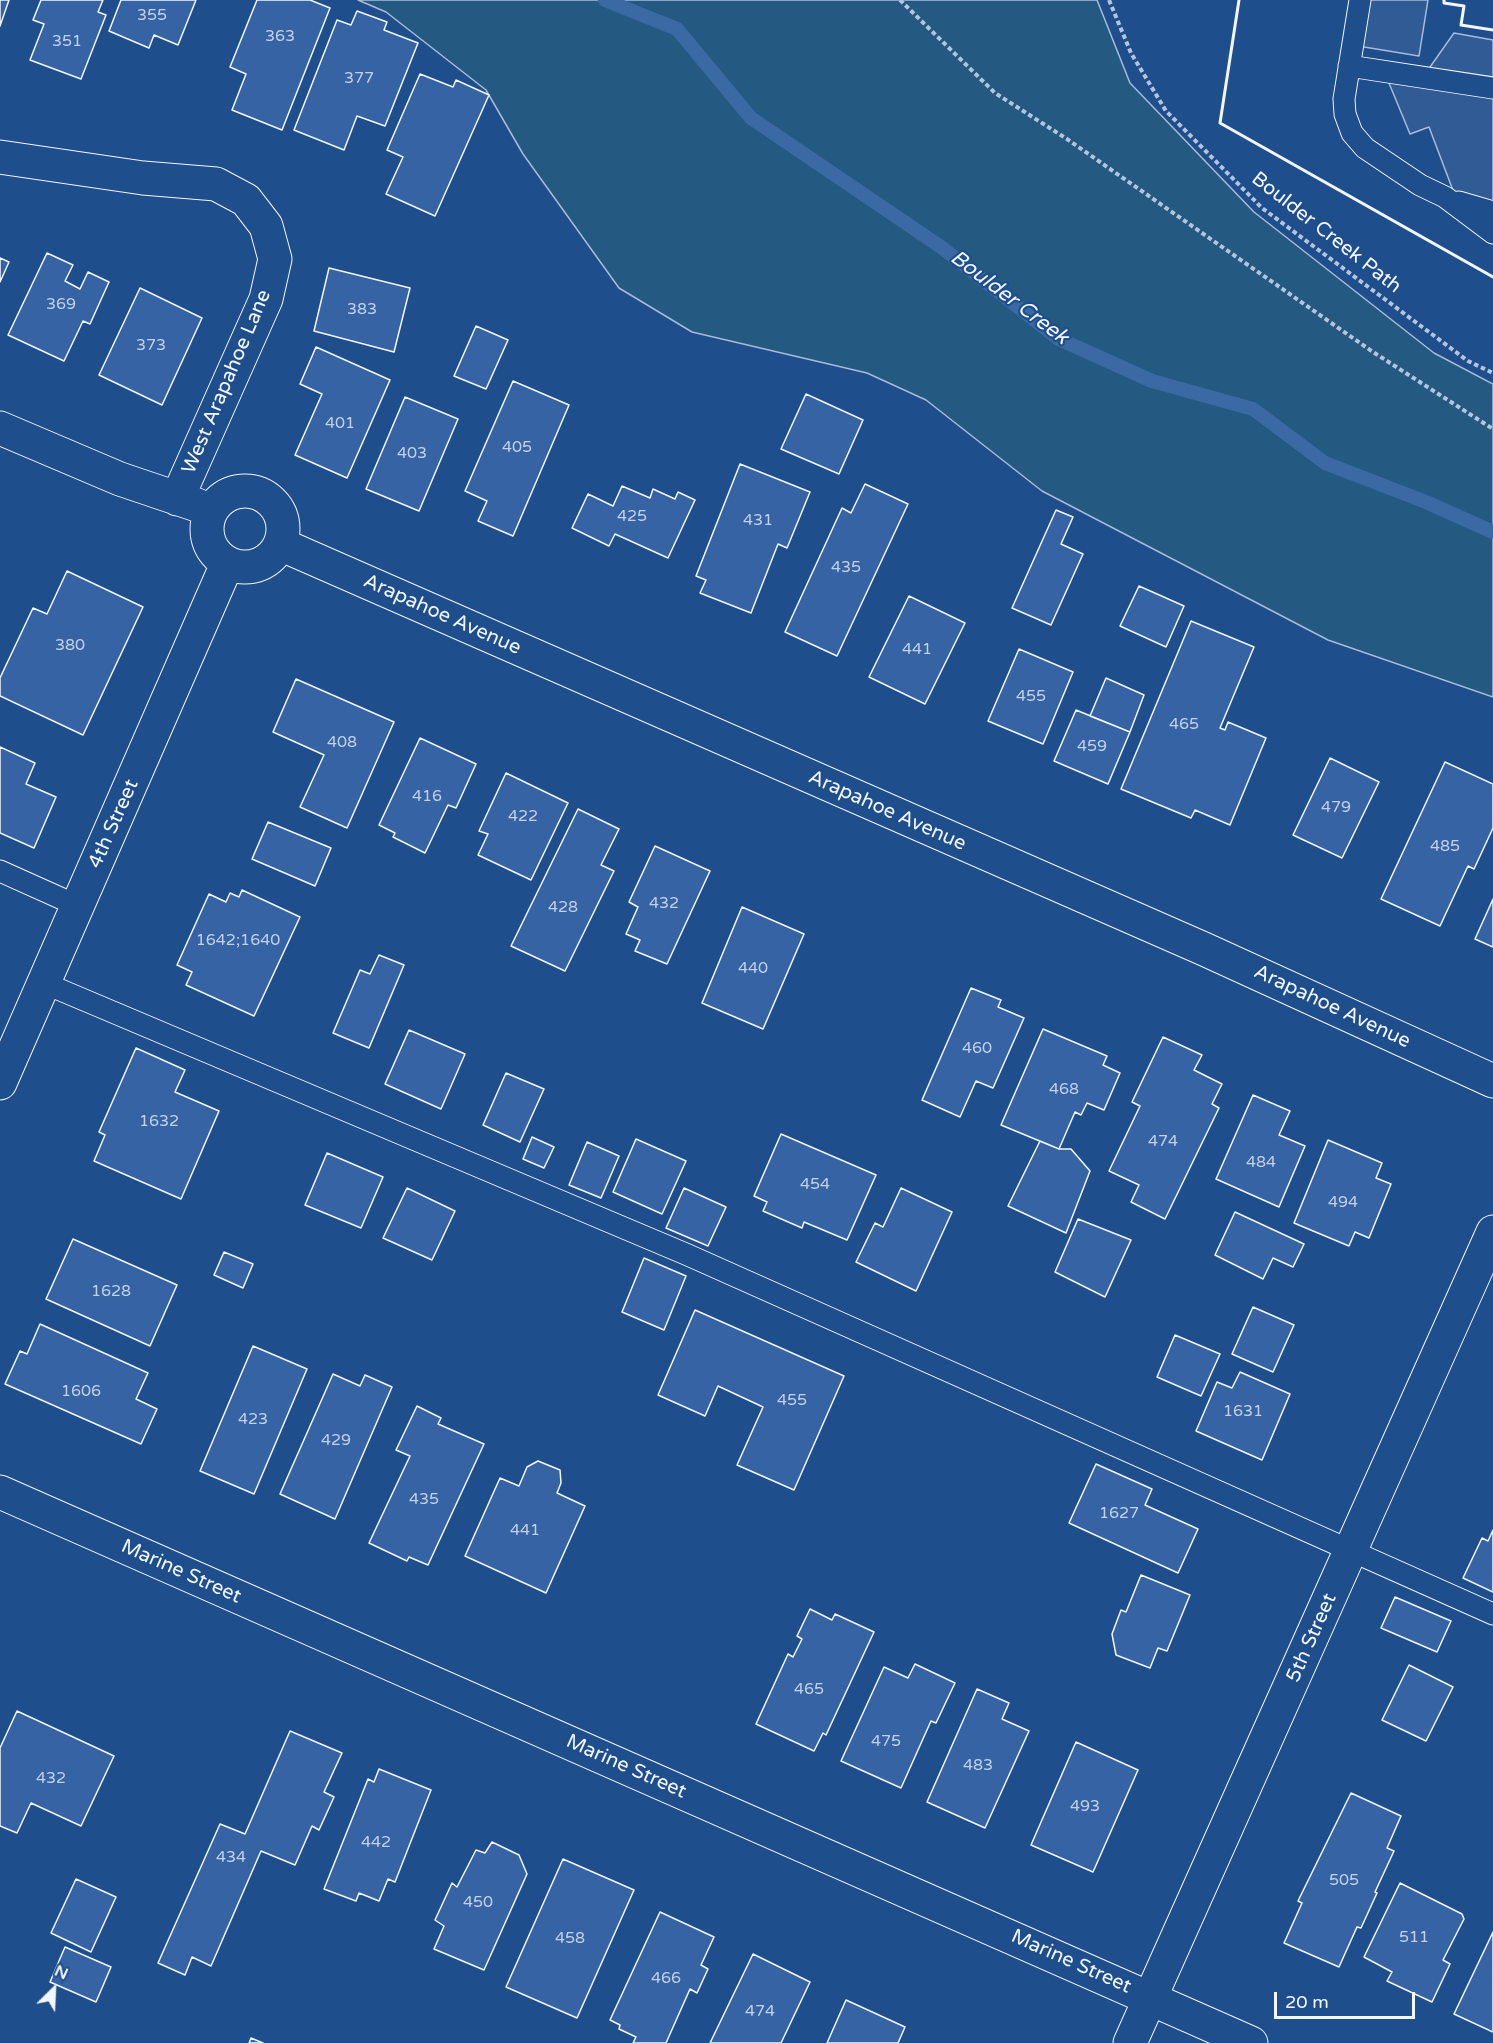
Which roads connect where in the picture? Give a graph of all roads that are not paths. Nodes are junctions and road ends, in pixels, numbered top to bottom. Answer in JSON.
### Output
{"nodes":[{"id":1,"x":1360,"y":0,"type":"edge"},
{"id":2,"x":1349,"y":66,"type":"junction"},
{"id":3,"x":1493,"y":88,"type":"edge"},
{"id":4,"x":0,"y":157,"type":"edge"},
{"id":5,"x":1444,"y":197,"type":"junction"},
{"id":6,"x":1493,"y":212,"type":"edge"},
{"id":7,"x":1493,"y":233,"type":"edge"},
{"id":8,"x":0,"y":428,"type":"edge"},
{"id":9,"x":177,"y":500,"type":"junction"},
{"id":10,"x":211,"y":509,"type":"junction"},
{"id":11,"x":280,"y":544,"type":"junction"},
{"id":12,"x":227,"y":564,"type":"junction"},
{"id":13,"x":0,"y":871,"type":"edge"},
{"id":14,"x":78,"y":906,"type":"junction"},
{"id":15,"x":44,"y":983,"type":"junction"},
{"id":16,"x":1493,"y":1081,"type":"edge"},
{"id":17,"x":0,"y":1083,"type":"edge"},
{"id":18,"x":1493,"y":1232,"type":"edge"},
{"id":19,"x":0,"y":1492,"type":"edge"},
{"id":20,"x":1351,"y":1552,"type":"junction"},
{"id":21,"x":1493,"y":1614,"type":"edge"},
{"id":22,"x":1151,"y":1997,"type":"junction"},
{"id":23,"x":1130,"y":2043,"type":"edge"},
{"id":24,"x":1251,"y":2043,"type":"edge"}],
"edges":[{"from":1,"to":2,"type":"lane"},
{"from":2,"to":3,"type":"lane"},
{"from":2,"to":5,"type":"lane"},
{"from":4,"to":9,"type":"street","name":"West Arapahoe Lane"},
{"from":5,"to":6,"type":"lane"},
{"from":5,"to":7,"type":"lane"},
{"from":8,"to":9,"type":"street"},
{"from":9,"to":10,"type":"street"},
{"from":10,"to":11,"type":"street"},
{"from":10,"to":12,"type":"street"},
{"from":11,"to":12,"type":"street"},
{"from":11,"to":16,"type":"street","name":"Arapahoe Avenue"},
{"from":12,"to":14,"type":"street","name":"4th Street"},
{"from":13,"to":14,"type":"lane"},
{"from":14,"to":15,"type":"street","name":"4th Street"},
{"from":15,"to":17,"type":"street","name":"4th Street"},
{"from":15,"to":20,"type":"lane"},
{"from":18,"to":20,"type":"street","name":"5th Street"},
{"from":19,"to":22,"type":"street","name":"Marine Street"},
{"from":20,"to":21,"type":"lane"},
{"from":20,"to":22,"type":"street","name":"5th Street"},
{"from":22,"to":23,"type":"street","name":"5th Street"},
{"from":22,"to":24,"type":"street","name":"Marine Street"}]}
